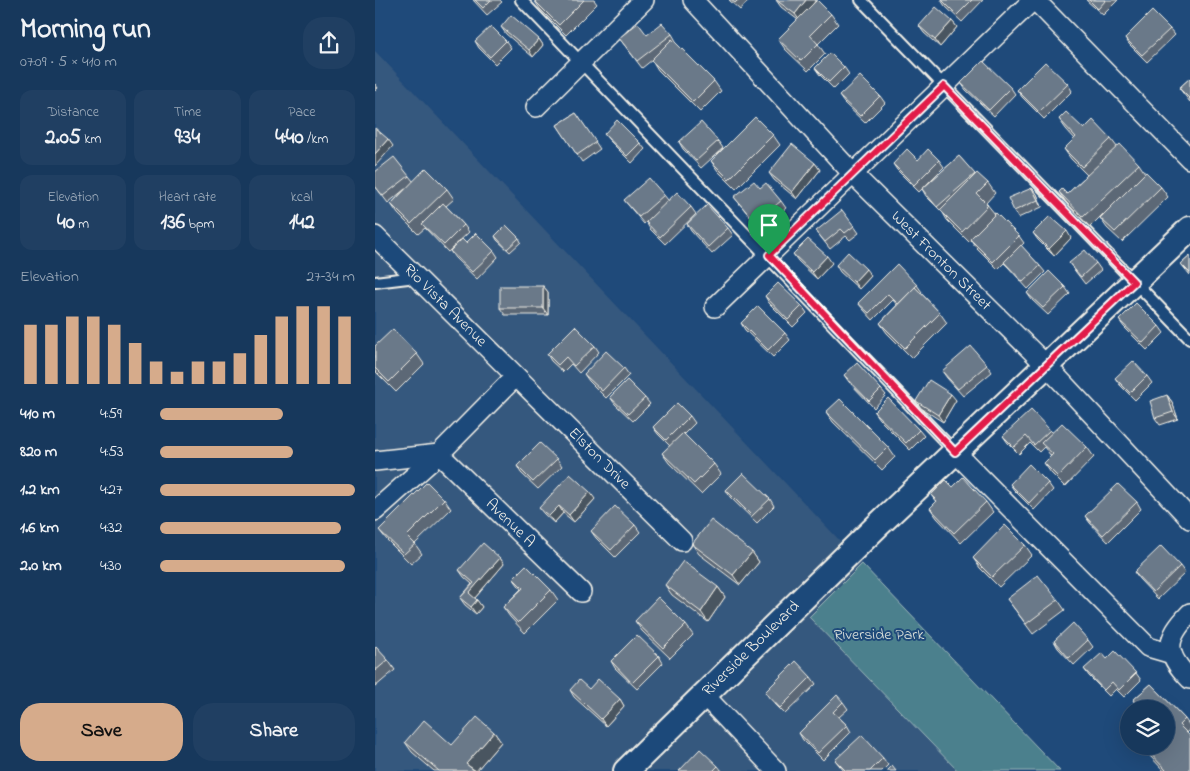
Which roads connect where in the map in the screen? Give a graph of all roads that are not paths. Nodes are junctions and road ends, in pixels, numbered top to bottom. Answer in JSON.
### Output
{"nodes":[{"id":1,"x":521,"y":0,"type":"edge"},
{"id":2,"x":644,"y":0,"type":"edge"},
{"id":3,"x":693,"y":0,"type":"edge"},
{"id":4,"x":861,"y":0,"type":"edge"},
{"id":5,"x":1034,"y":0,"type":"edge"},
{"id":6,"x":582,"y":62,"type":"junction"},
{"id":7,"x":944,"y":86,"type":"junction"},
{"id":8,"x":536,"y":106,"type":"dead end"},
{"id":9,"x":1190,"y":159,"type":"edge"},
{"id":10,"x":853,"y":174,"type":"junction"},
{"id":11,"x":1190,"y":229,"type":"edge"},
{"id":12,"x":375,"y":236,"type":"edge"},
{"id":13,"x":769,"y":255,"type":"junction"},
{"id":14,"x":416,"y":277,"type":"junction"},
{"id":15,"x":375,"y":282,"type":"edge"},
{"id":16,"x":1134,"y":282,"type":"junction"},
{"id":17,"x":715,"y":307,"type":"dead end"},
{"id":18,"x":1190,"y":339,"type":"edge"},
{"id":19,"x":1046,"y":366,"type":"junction"},
{"id":20,"x":515,"y":377,"type":"junction"},
{"id":21,"x":955,"y":452,"type":"junction"},
{"id":22,"x":439,"y":454,"type":"junction"},
{"id":23,"x":375,"y":461,"type":"edge"},
{"id":24,"x":375,"y":512,"type":"edge"},
{"id":25,"x":1190,"y":519,"type":"edge"},
{"id":26,"x":682,"y":541,"type":"dead end"},
{"id":27,"x":581,"y":592,"type":"dead end"},
{"id":28,"x":1190,"y":613,"type":"edge"},
{"id":29,"x":1172,"y":654,"type":"junction"},
{"id":30,"x":1190,"y":678,"type":"edge"},
{"id":31,"x":703,"y":695,"type":"junction"},
{"id":32,"x":626,"y":771,"type":"edge"},
{"id":33,"x":776,"y":771,"type":"edge"}],
"edges":[{"from":1,"to":6,"type":"lane"},
{"from":2,"to":6,"type":"street"},
{"from":3,"to":10,"type":"street","name":"West Fronton Street"},
{"from":4,"to":7,"type":"lane"},
{"from":5,"to":7,"type":"street"},
{"from":5,"to":9,"type":"street"},
{"from":6,"to":8,"type":"street"},
{"from":6,"to":13,"type":"lane"},
{"from":7,"to":10,"type":"street"},
{"from":7,"to":16,"type":"lane"},
{"from":10,"to":13,"type":"street"},
{"from":10,"to":19,"type":"street","name":"West Fronton Street"},
{"from":11,"to":16,"type":"street","name":"Riverside Boulevard"},
{"from":12,"to":14,"type":"street","name":"Rio Vista Avenue"},
{"from":13,"to":17,"type":"street"},
{"from":13,"to":21,"type":"lane"},
{"from":14,"to":15,"type":"lane"},
{"from":14,"to":20,"type":"street","name":"Rio Vista Avenue"},
{"from":16,"to":18,"type":"lane"},
{"from":16,"to":19,"type":"street","name":"Riverside Boulevard"},
{"from":19,"to":21,"type":"street","name":"Riverside Boulevard"},
{"from":19,"to":25,"type":"street","name":"West Fronton Street"},
{"from":20,"to":22,"type":"street"},
{"from":20,"to":26,"type":"street","name":"Elston Drive"},
{"from":21,"to":29,"type":"street"},
{"from":21,"to":31,"type":"street","name":"Riverside Boulevard"},
{"from":22,"to":23,"type":"street"},
{"from":22,"to":24,"type":"street"},
{"from":22,"to":27,"type":"street","name":"Avenue A"},
{"from":28,"to":29,"type":"street"},
{"from":29,"to":30,"type":"street"},
{"from":31,"to":32,"type":"street","name":"Riverside Boulevard"},
{"from":31,"to":33,"type":"street"}]}
